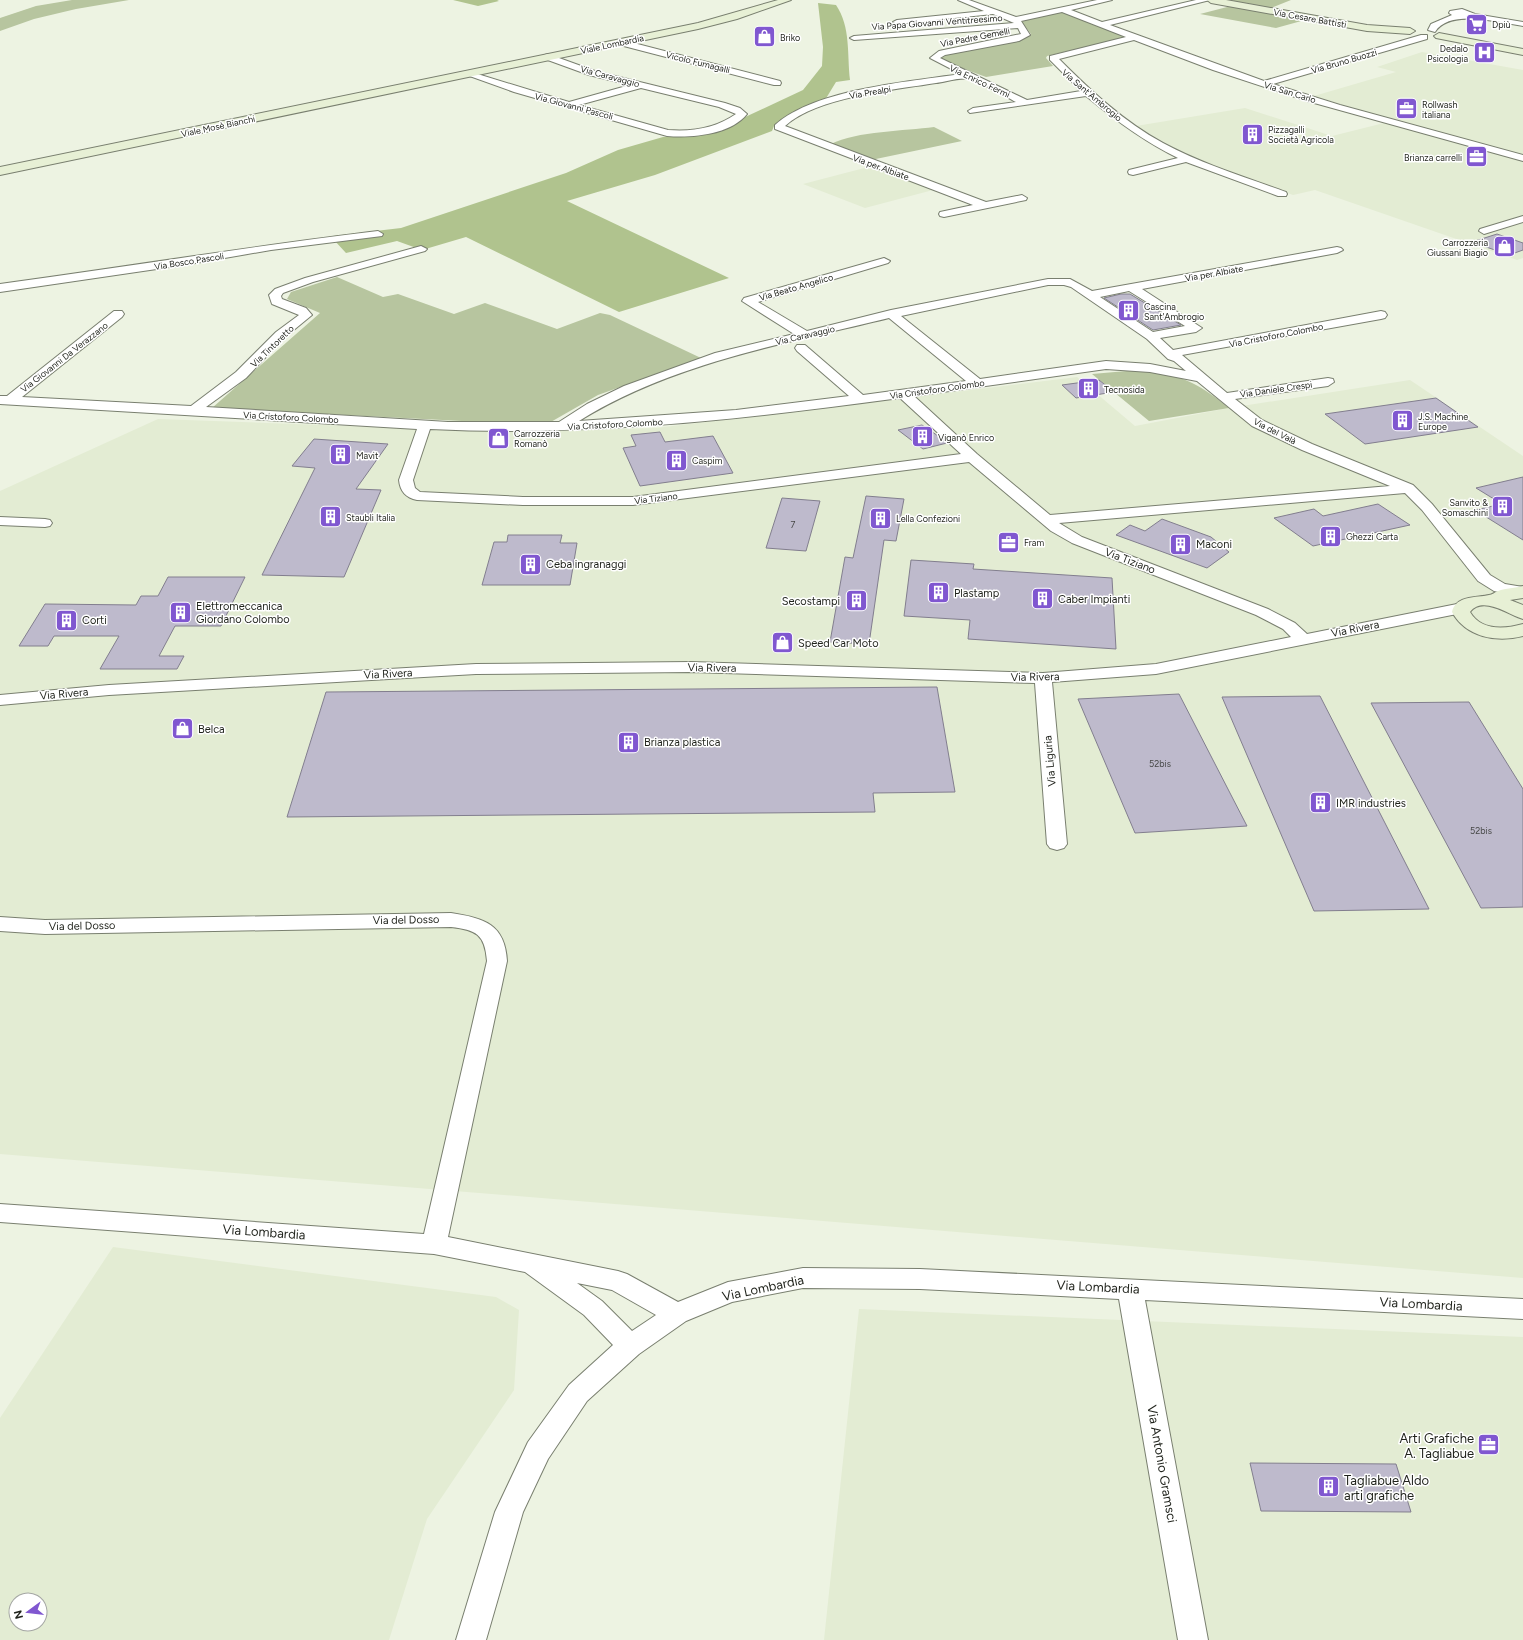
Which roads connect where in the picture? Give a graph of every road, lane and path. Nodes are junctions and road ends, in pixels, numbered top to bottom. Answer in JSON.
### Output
{"nodes":[{"id":1,"x":787,"y":0,"type":"edge"},
{"id":2,"x":962,"y":0,"type":"edge"},
{"id":3,"x":989,"y":0,"type":"edge"},
{"id":4,"x":1108,"y":0,"type":"edge"},
{"id":5,"x":1206,"y":0,"type":"edge"},
{"id":6,"x":1211,"y":0,"type":"edge"},
{"id":7,"x":1458,"y":3,"type":"dead end"},
{"id":8,"x":972,"y":4,"type":"junction"},
{"id":9,"x":1062,"y":10,"type":"junction"},
{"id":10,"x":995,"y":12,"type":"junction"},
{"id":11,"x":1461,"y":14,"type":"junction"},
{"id":12,"x":892,"y":22,"type":"dead end"},
{"id":13,"x":1018,"y":23,"type":"junction"},
{"id":14,"x":1523,"y":24,"type":"edge"},
{"id":15,"x":1101,"y":25,"type":"junction"},
{"id":16,"x":1410,"y":31,"type":"junction"},
{"id":17,"x":1435,"y":33,"type":"junction"},
{"id":18,"x":1424,"y":37,"type":"junction"},
{"id":19,"x":854,"y":38,"type":"dead end"},
{"id":20,"x":1134,"y":38,"type":"junction"},
{"id":21,"x":619,"y":42,"type":"junction"},
{"id":22,"x":606,"y":45,"type":"junction"},
{"id":23,"x":1523,"y":52,"type":"edge"},
{"id":24,"x":548,"y":57,"type":"junction"},
{"id":25,"x":934,"y":58,"type":"joint"},
{"id":26,"x":674,"y":62,"type":"dead end"},
{"id":27,"x":468,"y":74,"type":"junction"},
{"id":28,"x":968,"y":76,"type":"junction"},
{"id":29,"x":435,"y":80,"type":"joint"},
{"id":30,"x":777,"y":82,"type":"dead end"},
{"id":31,"x":1264,"y":84,"type":"junction"},
{"id":32,"x":640,"y":85,"type":"junction"},
{"id":33,"x":1088,"y":93,"type":"junction"},
{"id":34,"x":1026,"y":103,"type":"junction"},
{"id":35,"x":572,"y":104,"type":"junction"},
{"id":36,"x":973,"y":111,"type":"dead end"},
{"id":37,"x":742,"y":114,"type":"joint"},
{"id":38,"x":778,"y":127,"type":"joint"},
{"id":39,"x":1523,"y":158,"type":"edge"},
{"id":40,"x":1187,"y":159,"type":"junction"},
{"id":41,"x":0,"y":171,"type":"edge"},
{"id":42,"x":1133,"y":172,"type":"dead end"},
{"id":43,"x":1282,"y":194,"type":"dead end"},
{"id":44,"x":1022,"y":198,"type":"dead end"},
{"id":45,"x":986,"y":206,"type":"junction"},
{"id":46,"x":944,"y":214,"type":"dead end"},
{"id":47,"x":1523,"y":219,"type":"edge"},
{"id":48,"x":1484,"y":231,"type":"dead end"},
{"id":49,"x":378,"y":234,"type":"dead end"},
{"id":50,"x":421,"y":249,"type":"dead end"},
{"id":51,"x":1337,"y":250,"type":"dead end"},
{"id":52,"x":884,"y":261,"type":"dead end"},
{"id":53,"x":1062,"y":281,"type":"joint"},
{"id":54,"x":0,"y":288,"type":"edge"},
{"id":55,"x":1132,"y":288,"type":"junction"},
{"id":56,"x":1090,"y":295,"type":"junction"},
{"id":57,"x":118,"y":314,"type":"dead end"},
{"id":58,"x":891,"y":314,"type":"junction"},
{"id":59,"x":1381,"y":315,"type":"dead end"},
{"id":60,"x":805,"y":334,"type":"junction"},
{"id":61,"x":1151,"y":336,"type":"junction"},
{"id":62,"x":801,"y":348,"type":"dead end"},
{"id":63,"x":1172,"y":356,"type":"junction"},
{"id":64,"x":1106,"y":365,"type":"junction"},
{"id":65,"x":1202,"y":378,"type":"junction"},
{"id":66,"x":1328,"y":382,"type":"dead end"},
{"id":67,"x":977,"y":383,"type":"junction"},
{"id":68,"x":903,"y":393,"type":"junction"},
{"id":69,"x":1224,"y":397,"type":"junction"},
{"id":70,"x":860,"y":399,"type":"junction"},
{"id":71,"x":4,"y":401,"type":"edge"},
{"id":72,"x":193,"y":411,"type":"junction"},
{"id":73,"x":425,"y":425,"type":"junction"},
{"id":74,"x":561,"y":426,"type":"junction"},
{"id":75,"x":972,"y":457,"type":"junction"},
{"id":76,"x":1408,"y":488,"type":"junction"},
{"id":77,"x":1046,"y":520,"type":"junction"},
{"id":78,"x":0,"y":521,"type":"edge"},
{"id":79,"x":45,"y":523,"type":"dead end"},
{"id":80,"x":1484,"y":578,"type":"junction"},
{"id":81,"x":1523,"y":592,"type":"edge"},
{"id":82,"x":1491,"y":601,"type":"junction"},
{"id":83,"x":1462,"y":608,"type":"junction"},
{"id":84,"x":1523,"y":616,"type":"edge"},
{"id":85,"x":1419,"y":617,"type":"junction"},
{"id":86,"x":1473,"y":626,"type":"junction"},
{"id":87,"x":1495,"y":633,"type":"junction"},
{"id":88,"x":1304,"y":640,"type":"junction"},
{"id":89,"x":1523,"y":647,"type":"edge"},
{"id":90,"x":1043,"y":678,"type":"junction"},
{"id":91,"x":0,"y":700,"type":"edge"},
{"id":92,"x":1057,"y":844,"type":"dead end"},
{"id":93,"x":0,"y":924,"type":"edge"},
{"id":94,"x":0,"y":1213,"type":"edge"},
{"id":95,"x":434,"y":1244,"type":"junction"},
{"id":96,"x":527,"y":1261,"type":"junction"},
{"id":97,"x":1130,"y":1289,"type":"junction"},
{"id":98,"x":1523,"y":1309,"type":"edge"},
{"id":99,"x":677,"y":1314,"type":"junction"},
{"id":100,"x":630,"y":1346,"type":"junction"},
{"id":101,"x":471,"y":1640,"type":"edge"},
{"id":102,"x":1193,"y":1640,"type":"edge"}],
"edges":[{"from":1,"to":21,"type":"main road","name":"Viale Lombardia"},
{"from":2,"to":8,"type":"street"},
{"from":3,"to":8,"type":"street"},
{"from":4,"to":9,"type":"street","name":"Via Papa Giovanni Ventitreesimo"},
{"from":5,"to":15,"type":"street"},
{"from":6,"to":16,"type":"main road","name":"Via Cesare Battisti"},
{"from":7,"to":11,"type":"street"},
{"from":8,"to":10,"type":"street"},
{"from":9,"to":13,"type":"street","name":"Via Papa Giovanni Ventitreesimo"},
{"from":9,"to":15,"type":"street","name":"Via San Carlo"},
{"from":10,"to":12,"type":"street"},
{"from":10,"to":13,"type":"street"},
{"from":11,"to":14,"type":"street"},
{"from":11,"to":17,"type":"street"},
{"from":13,"to":19,"type":"street","name":"Via Papa Giovanni Ventitreesimo"},
{"from":13,"to":25,"type":"street","name":"Via Padre Gemelli"},
{"from":15,"to":20,"type":"street","name":"Via San Carlo"},
{"from":16,"to":17,"type":"main road"},
{"from":16,"to":18,"type":"main road"},
{"from":17,"to":18,"type":"main road"},
{"from":17,"to":23,"type":"main road"},
{"from":18,"to":31,"type":"street","name":"Via Bruno Buozzi"},
{"from":20,"to":31,"type":"street","name":"Via San Carlo"},
{"from":20,"to":33,"type":"street","name":"Via Sant'Ambrogio"},
{"from":21,"to":22,"type":"main road","name":"Viale Lombardia"},
{"from":21,"to":30,"type":"street","name":"Vicolo Fumagalli"},
{"from":22,"to":24,"type":"main road","name":"Viale Lombardia"},
{"from":22,"to":26,"type":"street"},
{"from":24,"to":27,"type":"main road","name":"Viale Lombardia"},
{"from":24,"to":32,"type":"street","name":"Via Caravaggio"},
{"from":25,"to":28,"type":"street","name":"Via Enrico Fermi"},
{"from":27,"to":29,"type":"main road","name":"Viale Lombardia"},
{"from":27,"to":35,"type":"street","name":"Via Giovanni Pascoli"},
{"from":28,"to":34,"type":"street","name":"Via Enrico Fermi"},
{"from":28,"to":38,"type":"street","name":"Via Prealpi"},
{"from":29,"to":41,"type":"main road","name":"Viale Mosè Bianchi"},
{"from":31,"to":39,"type":"street","name":"Via San Carlo"},
{"from":32,"to":35,"type":"street"},
{"from":32,"to":37,"type":"street","name":"Via Caravaggio"},
{"from":33,"to":34,"type":"street"},
{"from":33,"to":40,"type":"street","name":"Via Sant'Ambrogio"},
{"from":34,"to":36,"type":"street"},
{"from":35,"to":37,"type":"street","name":"Via Giovanni Pascoli"},
{"from":38,"to":45,"type":"street","name":"Via per Albiate"},
{"from":40,"to":42,"type":"street"},
{"from":40,"to":43,"type":"street"},
{"from":44,"to":45,"type":"street"},
{"from":45,"to":46,"type":"street"},
{"from":47,"to":48,"type":"street"},
{"from":49,"to":54,"type":"street","name":"Via Bosco Pascoli"},
{"from":50,"to":72,"type":"street","name":"Via Tintoretto"},
{"from":51,"to":55,"type":"street","name":"Via per Albiate"},
{"from":52,"to":60,"type":"street","name":"Via Beato Angelico"},
{"from":53,"to":56,"type":"street","name":"Via del Valà"},
{"from":53,"to":58,"type":"street","name":"Via Caravaggio"},
{"from":55,"to":56,"type":"street","name":"Via per Albiate"},
{"from":55,"to":61,"type":"street"},
{"from":56,"to":61,"type":"street","name":"Via del Valà"},
{"from":57,"to":71,"type":"street","name":"Via Giovanni Da Verazzano"},
{"from":58,"to":60,"type":"street","name":"Via Caravaggio"},
{"from":58,"to":67,"type":"street"},
{"from":59,"to":63,"type":"street","name":"Via Cristoforo Colombo"},
{"from":60,"to":74,"type":"street","name":"Via Caravaggio"},
{"from":61,"to":63,"type":"street","name":"Via del Valà"},
{"from":62,"to":70,"type":"street"},
{"from":63,"to":64,"type":"street","name":"Via Cristoforo Colombo"},
{"from":63,"to":65,"type":"street","name":"Via del Valà"},
{"from":64,"to":65,"type":"street","name":"Via Cristoforo Colombo"},
{"from":64,"to":67,"type":"street","name":"Via Cristoforo Colombo"},
{"from":65,"to":69,"type":"street","name":"Via del Valà"},
{"from":66,"to":69,"type":"street","name":"Via Daniele Crespi"},
{"from":67,"to":68,"type":"street","name":"Via Cristoforo Colombo"},
{"from":68,"to":70,"type":"street","name":"Via Cristoforo Colombo"},
{"from":68,"to":75,"type":"street","name":"Via Tiziano"},
{"from":69,"to":76,"type":"street","name":"Via del Valà"},
{"from":70,"to":74,"type":"street","name":"Via Cristoforo Colombo"},
{"from":71,"to":72,"type":"street","name":"Via Cristoforo Colombo"},
{"from":72,"to":73,"type":"street","name":"Via Cristoforo Colombo"},
{"from":73,"to":74,"type":"street","name":"Via Cristoforo Colombo"},
{"from":73,"to":75,"type":"street","name":"Via Tiziano"},
{"from":75,"to":77,"type":"street","name":"Via Tiziano"},
{"from":76,"to":77,"type":"street"},
{"from":76,"to":80,"type":"street","name":"Via del Valà"},
{"from":77,"to":88,"type":"street","name":"Via Tiziano"},
{"from":78,"to":79,"type":"street"},
{"from":80,"to":81,"type":"street","name":"Via del Valà"},
{"from":80,"to":82,"type":"street","name":"Via del Valà"},
{"from":81,"to":82,"type":"main road"},
{"from":82,"to":83,"type":"main road"},
{"from":82,"to":84,"type":"main road"},
{"from":83,"to":85,"type":"street","name":"Via Rivera"},
{"from":83,"to":86,"type":"main road"},
{"from":84,"to":87,"type":"main road"},
{"from":85,"to":86,"type":"street","name":"Via Rivera"},
{"from":85,"to":88,"type":"street","name":"Via Rivera"},
{"from":86,"to":87,"type":"main road"},
{"from":87,"to":89,"type":"main road"},
{"from":88,"to":90,"type":"street","name":"Via Rivera"},
{"from":90,"to":91,"type":"street","name":"Via Rivera"},
{"from":90,"to":92,"type":"street","name":"Via Liguria"},
{"from":93,"to":95,"type":"street","name":"Via del Dosso"},
{"from":94,"to":95,"type":"street","name":"Via Lombardia"},
{"from":95,"to":96,"type":"street","name":"Via Lombardia"},
{"from":96,"to":99,"type":"street","name":"Via Lombardia"},
{"from":96,"to":100,"type":"street"},
{"from":97,"to":98,"type":"street","name":"Via Lombardia"},
{"from":97,"to":99,"type":"street","name":"Via Lombardia"},
{"from":97,"to":102,"type":"street","name":"Via Antonio Gramsci"},
{"from":99,"to":100,"type":"street","name":"Via Lombardia"},
{"from":100,"to":101,"type":"street","name":"Via Lombardia"}]}
